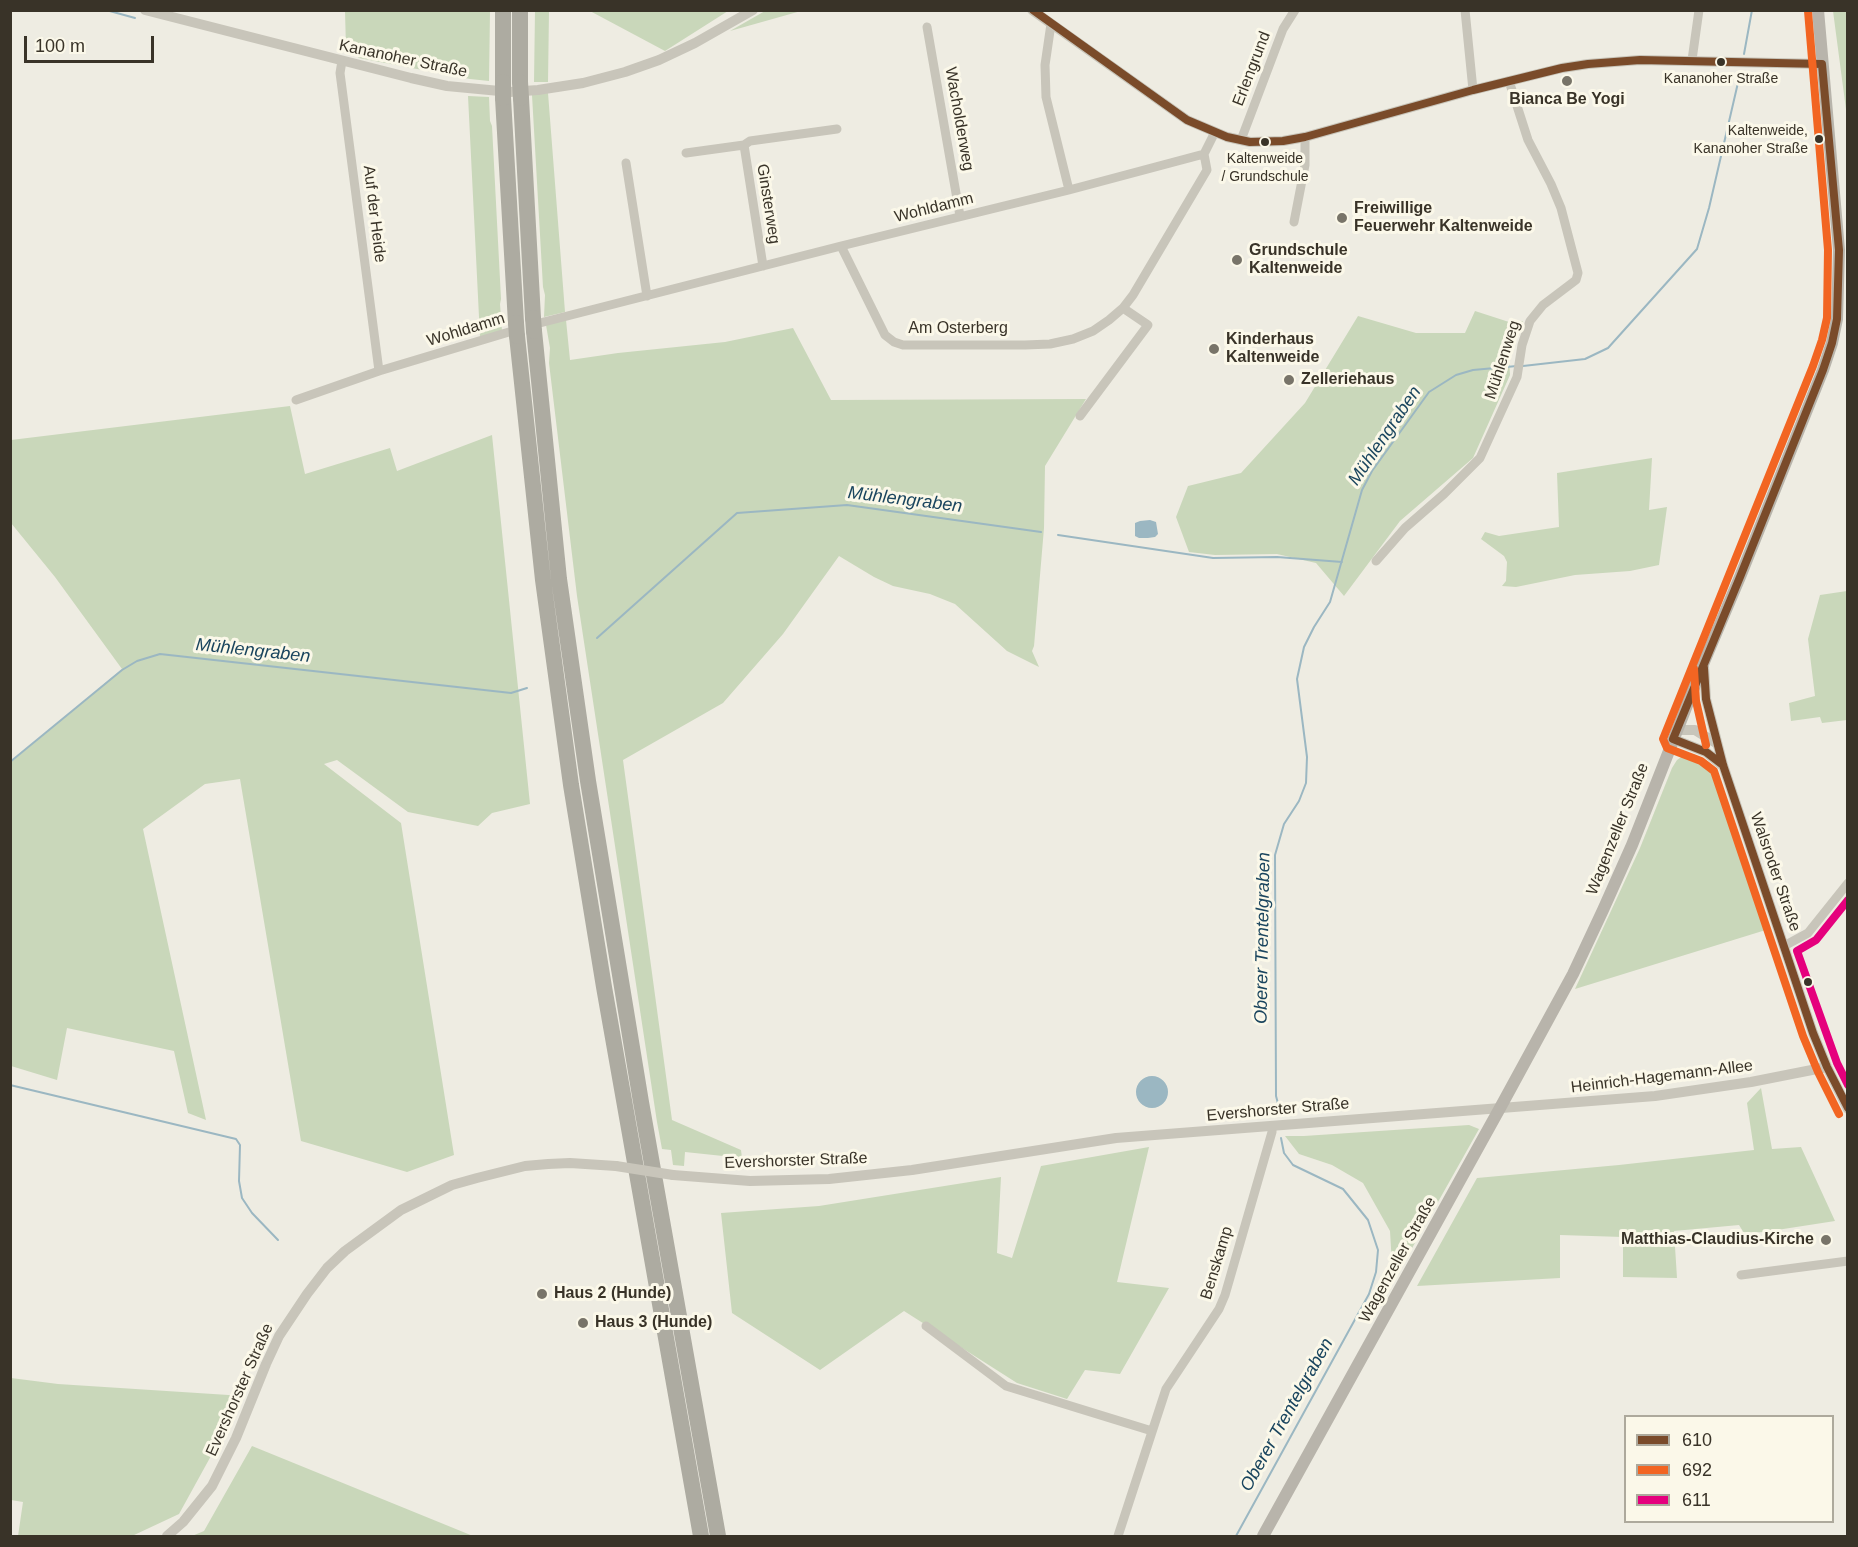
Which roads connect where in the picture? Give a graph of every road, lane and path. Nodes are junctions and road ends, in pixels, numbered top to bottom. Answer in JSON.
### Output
{"nodes":[{"id":1,"x":145,"y":10,"type":"edge"},
{"id":2,"x":503,"y":10,"type":"edge"},
{"id":3,"x":520,"y":10,"type":"edge"},
{"id":4,"x":753,"y":10,"type":"edge"},
{"id":5,"x":1032,"y":10,"type":"edge"},
{"id":6,"x":1295,"y":10,"type":"edge"},
{"id":7,"x":1465,"y":10,"type":"edge"},
{"id":8,"x":1699,"y":10,"type":"edge"},
{"id":9,"x":1818,"y":10,"type":"edge"},
{"id":10,"x":1051,"y":24,"type":"junction"},
{"id":11,"x":927,"y":27,"type":"dead end"},
{"id":12,"x":1692,"y":60,"type":"junction"},
{"id":13,"x":342,"y":61,"type":"junction"},
{"id":14,"x":1822,"y":64,"type":"junction"},
{"id":15,"x":1509,"y":81,"type":"junction"},
{"id":16,"x":1473,"y":90,"type":"junction"},
{"id":17,"x":837,"y":129,"type":"dead end"},
{"id":18,"x":1215,"y":132,"type":"junction"},
{"id":19,"x":1305,"y":137,"type":"junction"},
{"id":20,"x":1240,"y":140,"type":"junction"},
{"id":21,"x":744,"y":145,"type":"junction"},
{"id":22,"x":686,"y":153,"type":"dead end"},
{"id":23,"x":1204,"y":154,"type":"junction"},
{"id":24,"x":626,"y":163,"type":"dead end"},
{"id":25,"x":1069,"y":190,"type":"junction"},
{"id":26,"x":960,"y":216,"type":"junction"},
{"id":27,"x":1294,"y":222,"type":"dead end"},
{"id":28,"x":841,"y":246,"type":"junction"},
{"id":29,"x":1843,"y":250,"type":"edge"},
{"id":30,"x":763,"y":266,"type":"junction"},
{"id":31,"x":647,"y":296,"type":"junction"},
{"id":32,"x":1123,"y":308,"type":"junction"},
{"id":33,"x":379,"y":371,"type":"junction"},
{"id":34,"x":296,"y":400,"type":"dead end"},
{"id":35,"x":1080,"y":416,"type":"dead end"},
{"id":36,"x":1376,"y":561,"type":"dead end"},
{"id":37,"x":1704,"y":662,"type":"junction"},
{"id":38,"x":1675,"y":735,"type":"junction"},
{"id":39,"x":1716,"y":743,"type":"junction"},
{"id":40,"x":1723,"y":765,"type":"junction"},
{"id":41,"x":1848,"y":883,"type":"edge"},
{"id":42,"x":1784,"y":946,"type":"junction"},
{"id":43,"x":1827,"y":1067,"type":"junction"},
{"id":44,"x":1500,"y":1108,"type":"junction"},
{"id":45,"x":1848,"y":1110,"type":"edge"},
{"id":46,"x":1272,"y":1126,"type":"junction"},
{"id":47,"x":1848,"y":1261,"type":"edge"},
{"id":48,"x":1741,"y":1275,"type":"dead end"},
{"id":49,"x":926,"y":1326,"type":"dead end"},
{"id":50,"x":1152,"y":1431,"type":"junction"},
{"id":51,"x":167,"y":1536,"type":"edge"},
{"id":52,"x":700,"y":1536,"type":"edge"},
{"id":53,"x":718,"y":1536,"type":"edge"},
{"id":54,"x":1118,"y":1536,"type":"edge"},
{"id":55,"x":1263,"y":1536,"type":"edge"}],
"edges":[{"from":1,"to":13,"type":"street","name":"Kananoher Straße"},
{"from":2,"to":52,"type":"highway"},
{"from":3,"to":53,"type":"highway"},
{"from":4,"to":13,"type":"street","name":"Kananoher Straße"},
{"from":5,"to":10,"type":"street"},
{"from":6,"to":20,"type":"street","name":"Erlengrund"},
{"from":7,"to":16,"type":"street"},
{"from":8,"to":12,"type":"street"},
{"from":9,"to":14,"type":"main road","name":"Wagenzeller Straße"},
{"from":10,"to":18,"type":"street"},
{"from":10,"to":25,"type":"street"},
{"from":11,"to":26,"type":"street","name":"Wacholderweg"},
{"from":12,"to":14,"type":"street"},
{"from":12,"to":15,"type":"street"},
{"from":13,"to":33,"type":"street","name":"Auf der Heide"},
{"from":14,"to":29,"type":"main road","name":"Wagenzeller Straße"},
{"from":15,"to":16,"type":"street"},
{"from":15,"to":36,"type":"street","name":"Mühlenweg"},
{"from":16,"to":19,"type":"street"},
{"from":17,"to":21,"type":"street","name":"Ginsterweg"},
{"from":18,"to":20,"type":"street"},
{"from":18,"to":23,"type":"street"},
{"from":19,"to":20,"type":"street"},
{"from":19,"to":27,"type":"street"},
{"from":21,"to":22,"type":"street","name":"Ginsterweg"},
{"from":21,"to":30,"type":"street","name":"Ginsterweg"},
{"from":23,"to":25,"type":"street","name":"Wohldamm"},
{"from":23,"to":32,"type":"street","name":"Am Osterberg"},
{"from":24,"to":31,"type":"street"},
{"from":25,"to":26,"type":"street","name":"Wohldamm"},
{"from":26,"to":28,"type":"street","name":"Wohldamm"},
{"from":28,"to":30,"type":"street","name":"Wohldamm"},
{"from":28,"to":32,"type":"street","name":"Am Osterberg"},
{"from":29,"to":37,"type":"main road","name":"Wagenzeller Straße"},
{"from":30,"to":31,"type":"street","name":"Wohldamm"},
{"from":31,"to":33,"type":"street","name":"Wohldamm"},
{"from":32,"to":35,"type":"street"},
{"from":33,"to":34,"type":"street","name":"Wohldamm"},
{"from":37,"to":38,"type":"main road","name":"Wagenzeller Straße"},
{"from":37,"to":39,"type":"street","name":"Walsroder Straße"},
{"from":38,"to":39,"type":"street"},
{"from":38,"to":40,"type":"street"},
{"from":38,"to":44,"type":"main road","name":"Wagenzeller Straße"},
{"from":39,"to":40,"type":"street","name":"Walsroder Straße"},
{"from":40,"to":42,"type":"street","name":"Walsroder Straße"},
{"from":41,"to":42,"type":"street"},
{"from":42,"to":43,"type":"street","name":"Walsroder Straße"},
{"from":43,"to":44,"type":"street","name":"Heinrich-Hagemann-Allee"},
{"from":43,"to":45,"type":"street","name":"Walsroder Straße"},
{"from":44,"to":46,"type":"street","name":"Evershorster Straße"},
{"from":44,"to":55,"type":"main road","name":"Wagenzeller Straße"},
{"from":46,"to":50,"type":"street","name":"Benskamp"},
{"from":46,"to":51,"type":"street","name":"Evershorster Straße","bridge":true},
{"from":47,"to":48,"type":"street"},
{"from":49,"to":50,"type":"street"},
{"from":50,"to":54,"type":"street","name":"Benskamp"}]}
